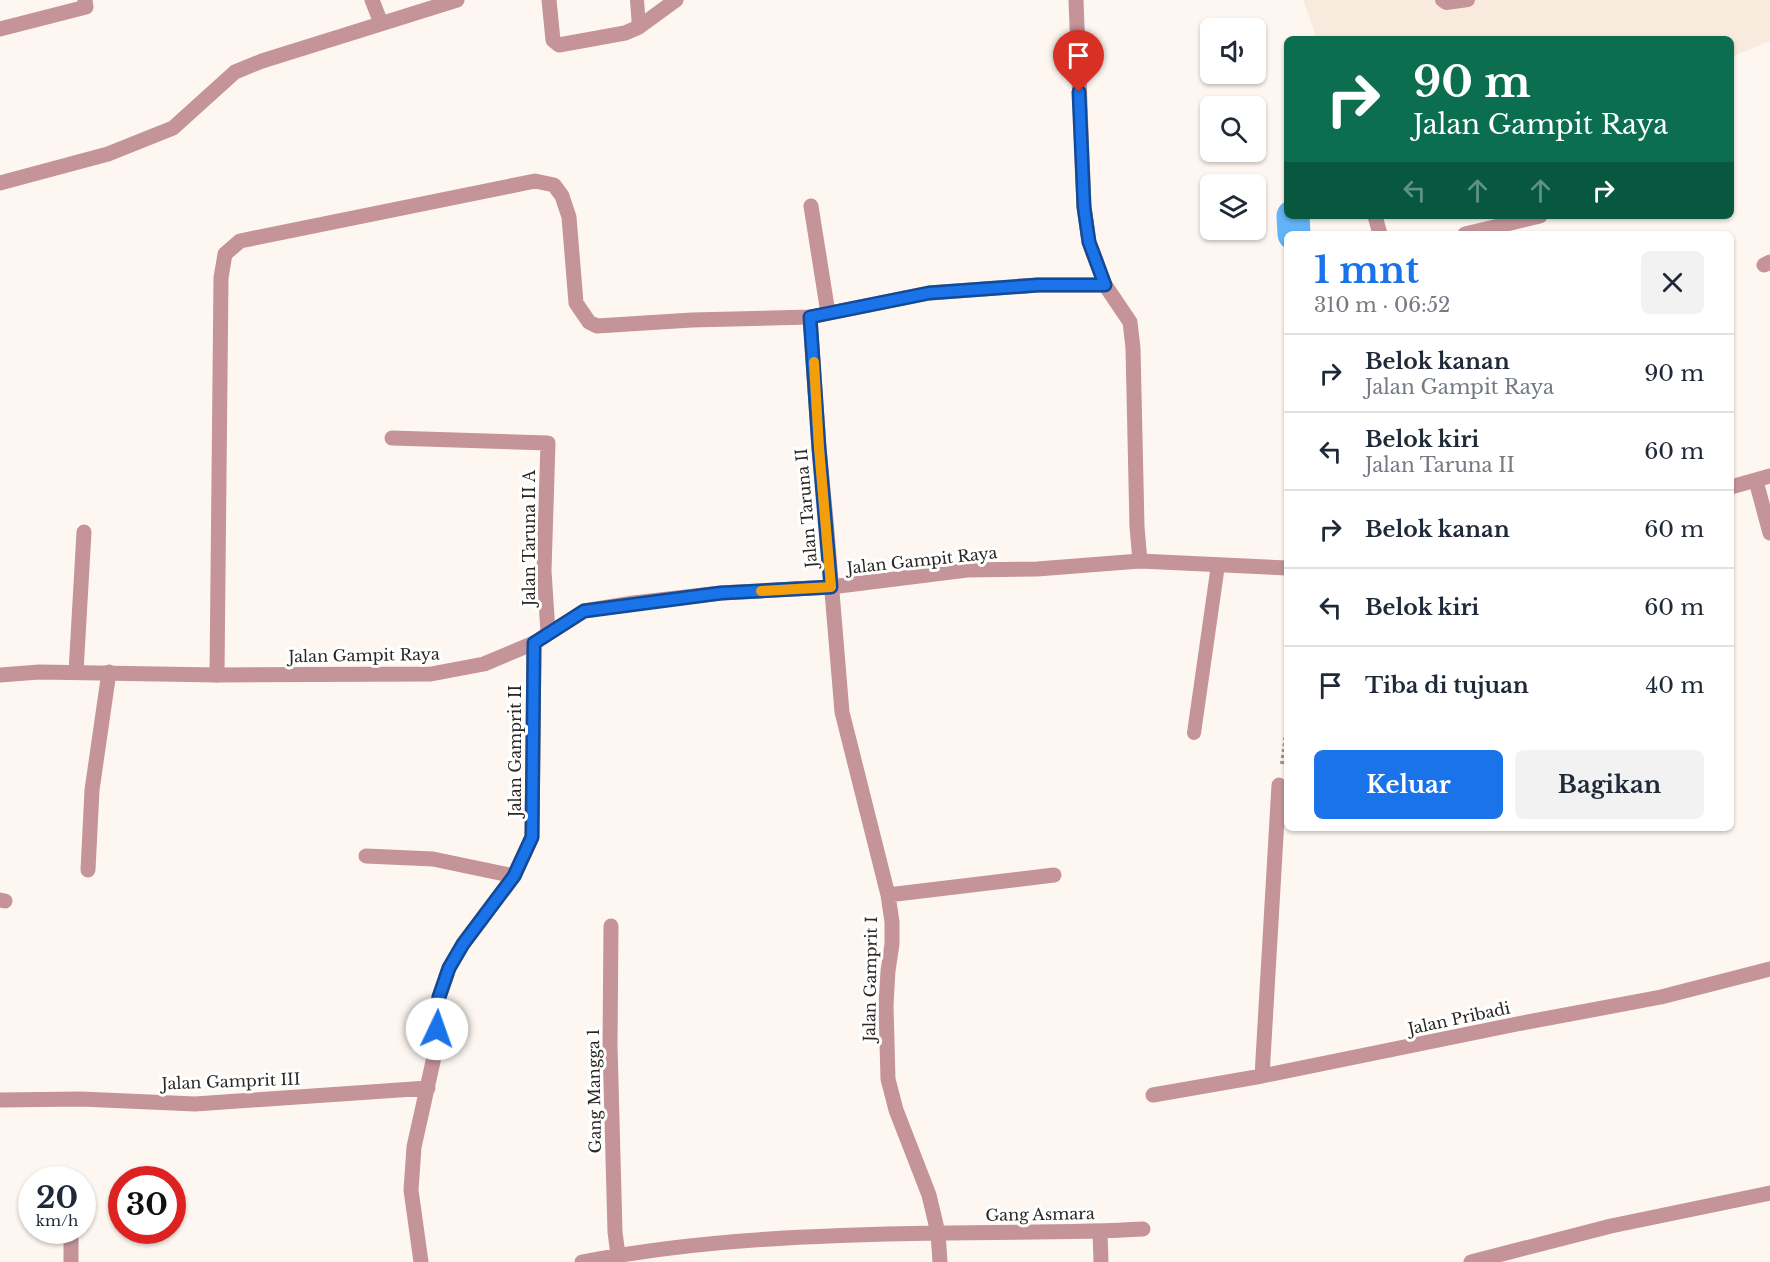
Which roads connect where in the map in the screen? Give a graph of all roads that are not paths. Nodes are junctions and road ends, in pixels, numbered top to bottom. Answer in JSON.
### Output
{"nodes":[{"id":1,"x":85,"y":0,"type":"edge"},
{"id":2,"x":372,"y":0,"type":"edge"},
{"id":3,"x":457,"y":0,"type":"edge"},
{"id":4,"x":549,"y":0,"type":"edge"},
{"id":5,"x":637,"y":0,"type":"edge"},
{"id":6,"x":676,"y":0,"type":"edge"},
{"id":7,"x":1076,"y":0,"type":"edge"},
{"id":8,"x":1442,"y":0,"type":"edge"},
{"id":9,"x":1468,"y":0,"type":"edge"},
{"id":10,"x":381,"y":23,"type":"junction"},
{"id":11,"x":639,"y":27,"type":"junction"},
{"id":12,"x":0,"y":29,"type":"edge"},
{"id":13,"x":0,"y":183,"type":"edge"},
{"id":14,"x":812,"y":206,"type":"dead end"},
{"id":15,"x":1528,"y":219,"type":"edge"},
{"id":16,"x":1478,"y":231,"type":"edge"},
{"id":17,"x":1105,"y":285,"type":"junction"},
{"id":18,"x":828,"y":313,"type":"junction"},
{"id":19,"x":810,"y":317,"type":"junction"},
{"id":20,"x":392,"y":438,"type":"dead end"},
{"id":21,"x":1763,"y":479,"type":"edge"},
{"id":22,"x":1734,"y":486,"type":"edge"},
{"id":23,"x":84,"y":532,"type":"dead end"},
{"id":24,"x":1770,"y":533,"type":"edge"},
{"id":25,"x":1140,"y":561,"type":"junction"},
{"id":26,"x":1218,"y":565,"type":"junction"},
{"id":27,"x":1284,"y":568,"type":"edge"},
{"id":28,"x":831,"y":587,"type":"junction"},
{"id":29,"x":548,"y":632,"type":"junction"},
{"id":30,"x":534,"y":643,"type":"junction"},
{"id":31,"x":76,"y":672,"type":"junction"},
{"id":32,"x":109,"y":672,"type":"junction"},
{"id":33,"x":0,"y":675,"type":"edge"},
{"id":34,"x":217,"y":675,"type":"junction"},
{"id":35,"x":1194,"y":733,"type":"dead end"},
{"id":36,"x":1279,"y":785,"type":"road end"},
{"id":37,"x":366,"y":856,"type":"dead end"},
{"id":38,"x":88,"y":870,"type":"dead end"},
{"id":39,"x":1054,"y":875,"type":"dead end"},
{"id":40,"x":514,"y":876,"type":"junction"},
{"id":41,"x":888,"y":895,"type":"junction"},
{"id":42,"x":611,"y":926,"type":"dead end"},
{"id":43,"x":1770,"y":969,"type":"edge"},
{"id":44,"x":1262,"y":1076,"type":"junction"},
{"id":45,"x":428,"y":1088,"type":"junction"},
{"id":46,"x":1153,"y":1095,"type":"dead end"},
{"id":47,"x":0,"y":1100,"type":"edge"},
{"id":48,"x":1770,"y":1194,"type":"edge"},
{"id":49,"x":1143,"y":1229,"type":"dead end"},
{"id":50,"x":1100,"y":1232,"type":"junction"},
{"id":51,"x":938,"y":1233,"type":"junction"},
{"id":52,"x":71,"y":1244,"type":"edge"},
{"id":53,"x":618,"y":1255,"type":"junction"},
{"id":54,"x":71,"y":1262,"type":"edge"},
{"id":55,"x":422,"y":1262,"type":"edge"},
{"id":56,"x":582,"y":1262,"type":"edge"},
{"id":57,"x":940,"y":1262,"type":"edge"},
{"id":58,"x":1101,"y":1262,"type":"edge"},
{"id":59,"x":1471,"y":1262,"type":"edge"}],
"edges":[{"from":1,"to":12,"type":"street"},
{"from":2,"to":10,"type":"street"},
{"from":3,"to":10,"type":"street"},
{"from":4,"to":11,"type":"street"},
{"from":5,"to":11,"type":"lane"},
{"from":6,"to":11,"type":"street"},
{"from":7,"to":17,"type":"street"},
{"from":8,"to":9,"type":"lane"},
{"from":10,"to":13,"type":"street"},
{"from":14,"to":18,"type":"street"},
{"from":15,"to":16,"type":"street"},
{"from":17,"to":18,"type":"street"},
{"from":17,"to":25,"type":"street"},
{"from":18,"to":19,"type":"street"},
{"from":19,"to":28,"type":"street","name":"Jalan Taruna II"},
{"from":19,"to":34,"type":"street"},
{"from":20,"to":29,"type":"street","name":"Jalan Taruna II A"},
{"from":21,"to":22,"type":"street"},
{"from":21,"to":24,"type":"street"},
{"from":23,"to":31,"type":"street"},
{"from":25,"to":26,"type":"street","name":"Jalan Gampit Raya"},
{"from":25,"to":28,"type":"street","name":"Jalan Gampit Raya"},
{"from":26,"to":27,"type":"street","name":"Jalan Gampit Raya"},
{"from":26,"to":35,"type":"lane"},
{"from":28,"to":29,"type":"street","name":"Jalan Gampit Raya"},
{"from":28,"to":41,"type":"street","name":"Jalan Gamprit I"},
{"from":29,"to":30,"type":"street","name":"Jalan Gampit Raya"},
{"from":30,"to":34,"type":"street","name":"Jalan Gampit Raya"},
{"from":30,"to":40,"type":"street","name":"Jalan Gamprit II"},
{"from":31,"to":32,"type":"street","name":"Jalan Gampit Raya"},
{"from":31,"to":33,"type":"street","name":"Jalan Gampit Raya"},
{"from":32,"to":34,"type":"street","name":"Jalan Gampit Raya"},
{"from":32,"to":38,"type":"street"},
{"from":36,"to":44,"type":"street"},
{"from":37,"to":40,"type":"street"},
{"from":39,"to":41,"type":"street"},
{"from":40,"to":45,"type":"street","name":"Jalan Gamprit II"},
{"from":41,"to":51,"type":"street","name":"Jalan Gamprit I"},
{"from":42,"to":53,"type":"street","name":"Gang Mangga 1"},
{"from":43,"to":44,"type":"street","name":"Jalan Pribadi"},
{"from":44,"to":46,"type":"street","name":"Jalan Pribadi"},
{"from":45,"to":47,"type":"street","name":"Jalan Gamprit III"},
{"from":45,"to":55,"type":"street","name":"Jalan Gamprit II"},
{"from":48,"to":59,"type":"street"},
{"from":49,"to":50,"type":"street","name":"Gang Asmara"},
{"from":50,"to":51,"type":"street","name":"Gang Asmara"},
{"from":50,"to":58,"type":"street"},
{"from":51,"to":53,"type":"street"},
{"from":51,"to":57,"type":"street","name":"Jalan Gamprit I"},
{"from":52,"to":54,"type":"street"},
{"from":53,"to":56,"type":"street"}]}
